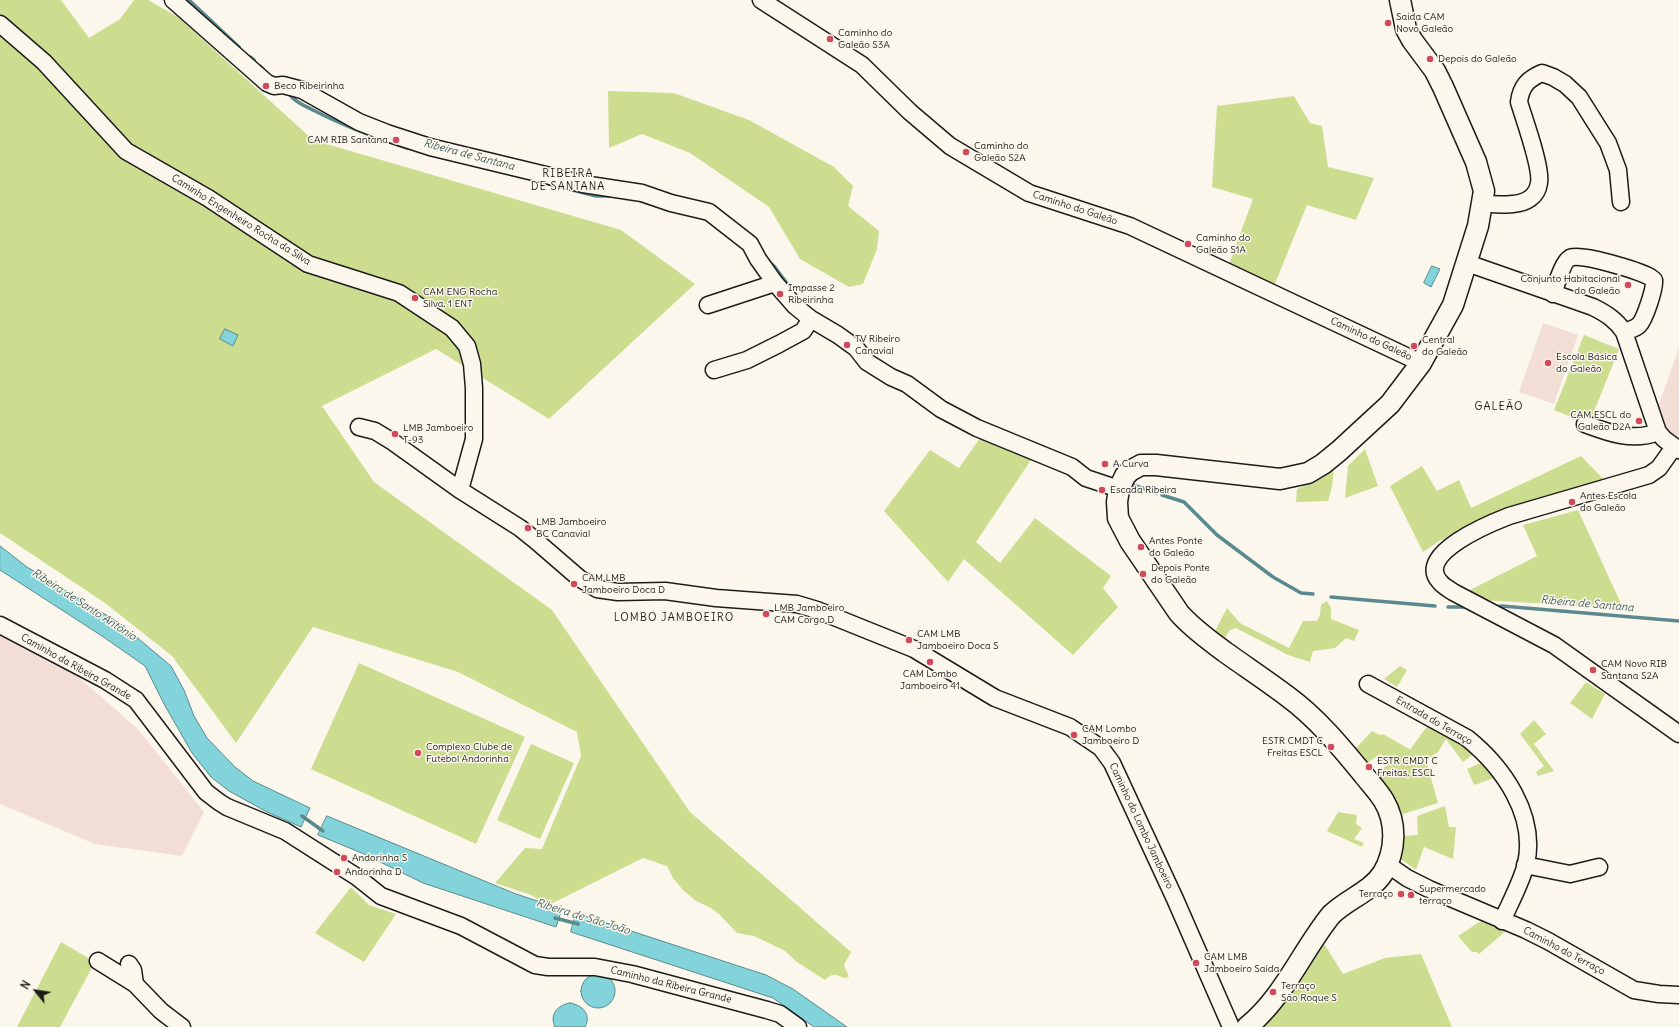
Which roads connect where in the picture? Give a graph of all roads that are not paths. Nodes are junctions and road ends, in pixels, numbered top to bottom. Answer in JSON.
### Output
{"nodes":[{"id":1,"x":173,"y":0,"type":"edge"},
{"id":2,"x":761,"y":0,"type":"edge"},
{"id":3,"x":1400,"y":0,"type":"edge"},
{"id":4,"x":0,"y":24,"type":"edge"},
{"id":5,"x":1621,"y":202,"type":"dead end"},
{"id":6,"x":1482,"y":203,"type":"junction"},
{"id":7,"x":1467,"y":263,"type":"junction"},
{"id":8,"x":775,"y":283,"type":"junction"},
{"id":9,"x":1554,"y":294,"type":"junction"},
{"id":10,"x":708,"y":304,"type":"dead end"},
{"id":11,"x":811,"y":319,"type":"junction"},
{"id":12,"x":1624,"y":332,"type":"junction"},
{"id":13,"x":1421,"y":363,"type":"junction"},
{"id":14,"x":714,"y":370,"type":"dead end"},
{"id":15,"x":1585,"y":424,"type":"dead end"},
{"id":16,"x":359,"y":427,"type":"dead end"},
{"id":17,"x":1658,"y":432,"type":"junction"},
{"id":18,"x":1677,"y":448,"type":"edge"},
{"id":19,"x":1122,"y":483,"type":"junction"},
{"id":20,"x":460,"y":490,"type":"junction"},
{"id":21,"x":0,"y":625,"type":"edge"},
{"id":22,"x":1368,"y":684,"type":"dead end"},
{"id":23,"x":1679,"y":734,"type":"edge"},
{"id":24,"x":1387,"y":864,"type":"junction"},
{"id":25,"x":1525,"y":865,"type":"junction"},
{"id":26,"x":1599,"y":867,"type":"dead end"},
{"id":27,"x":1502,"y":920,"type":"junction"},
{"id":28,"x":98,"y":961,"type":"dead end"},
{"id":29,"x":129,"y":964,"type":"dead end"},
{"id":30,"x":135,"y":984,"type":"junction"},
{"id":31,"x":1679,"y":994,"type":"edge"},
{"id":32,"x":182,"y":1027,"type":"edge"},
{"id":33,"x":798,"y":1027,"type":"edge"},
{"id":34,"x":1231,"y":1027,"type":"edge"},
{"id":35,"x":1247,"y":1027,"type":"edge"}],
"edges":[{"from":1,"to":8,"type":"street"},
{"from":2,"to":13,"type":"street","name":"Caminho do Galeão"},
{"from":3,"to":6,"type":"main road"},
{"from":4,"to":20,"type":"street","name":"Caminho Engenheiro Rocha da Silva"},
{"from":5,"to":6,"type":"street"},
{"from":6,"to":7,"type":"main road"},
{"from":7,"to":9,"type":"street"},
{"from":7,"to":13,"type":"main road"},
{"from":8,"to":10,"type":"street"},
{"from":8,"to":11,"type":"street"},
{"from":9,"to":12,"type":"street"},
{"from":9,"to":12,"type":"street"},
{"from":11,"to":14,"type":"street"},
{"from":11,"to":19,"type":"street"},
{"from":12,"to":17,"type":"street"},
{"from":13,"to":19,"type":"main road"},
{"from":15,"to":17,"type":"street"},
{"from":16,"to":20,"type":"street","name":"Caminho do Lombo Jamboeiro"},
{"from":17,"to":18,"type":"street"},
{"from":18,"to":23,"type":"street"},
{"from":19,"to":24,"type":"main road"},
{"from":20,"to":34,"type":"street","name":"Caminho do Lombo Jamboeiro"},
{"from":21,"to":33,"type":"street","name":"Caminho da Ribeira Grande"},
{"from":22,"to":25,"type":"street","name":"Entrada do Terraço"},
{"from":24,"to":27,"type":"street","name":"Caminho do Terraço"},
{"from":24,"to":35,"type":"main road"},
{"from":25,"to":26,"type":"street"},
{"from":25,"to":27,"type":"street","name":"Entrada do Terraço"},
{"from":27,"to":31,"type":"street","name":"Caminho do Terraço"},
{"from":28,"to":30,"type":"street"},
{"from":29,"to":30,"type":"street"},
{"from":30,"to":32,"type":"street"}]}
